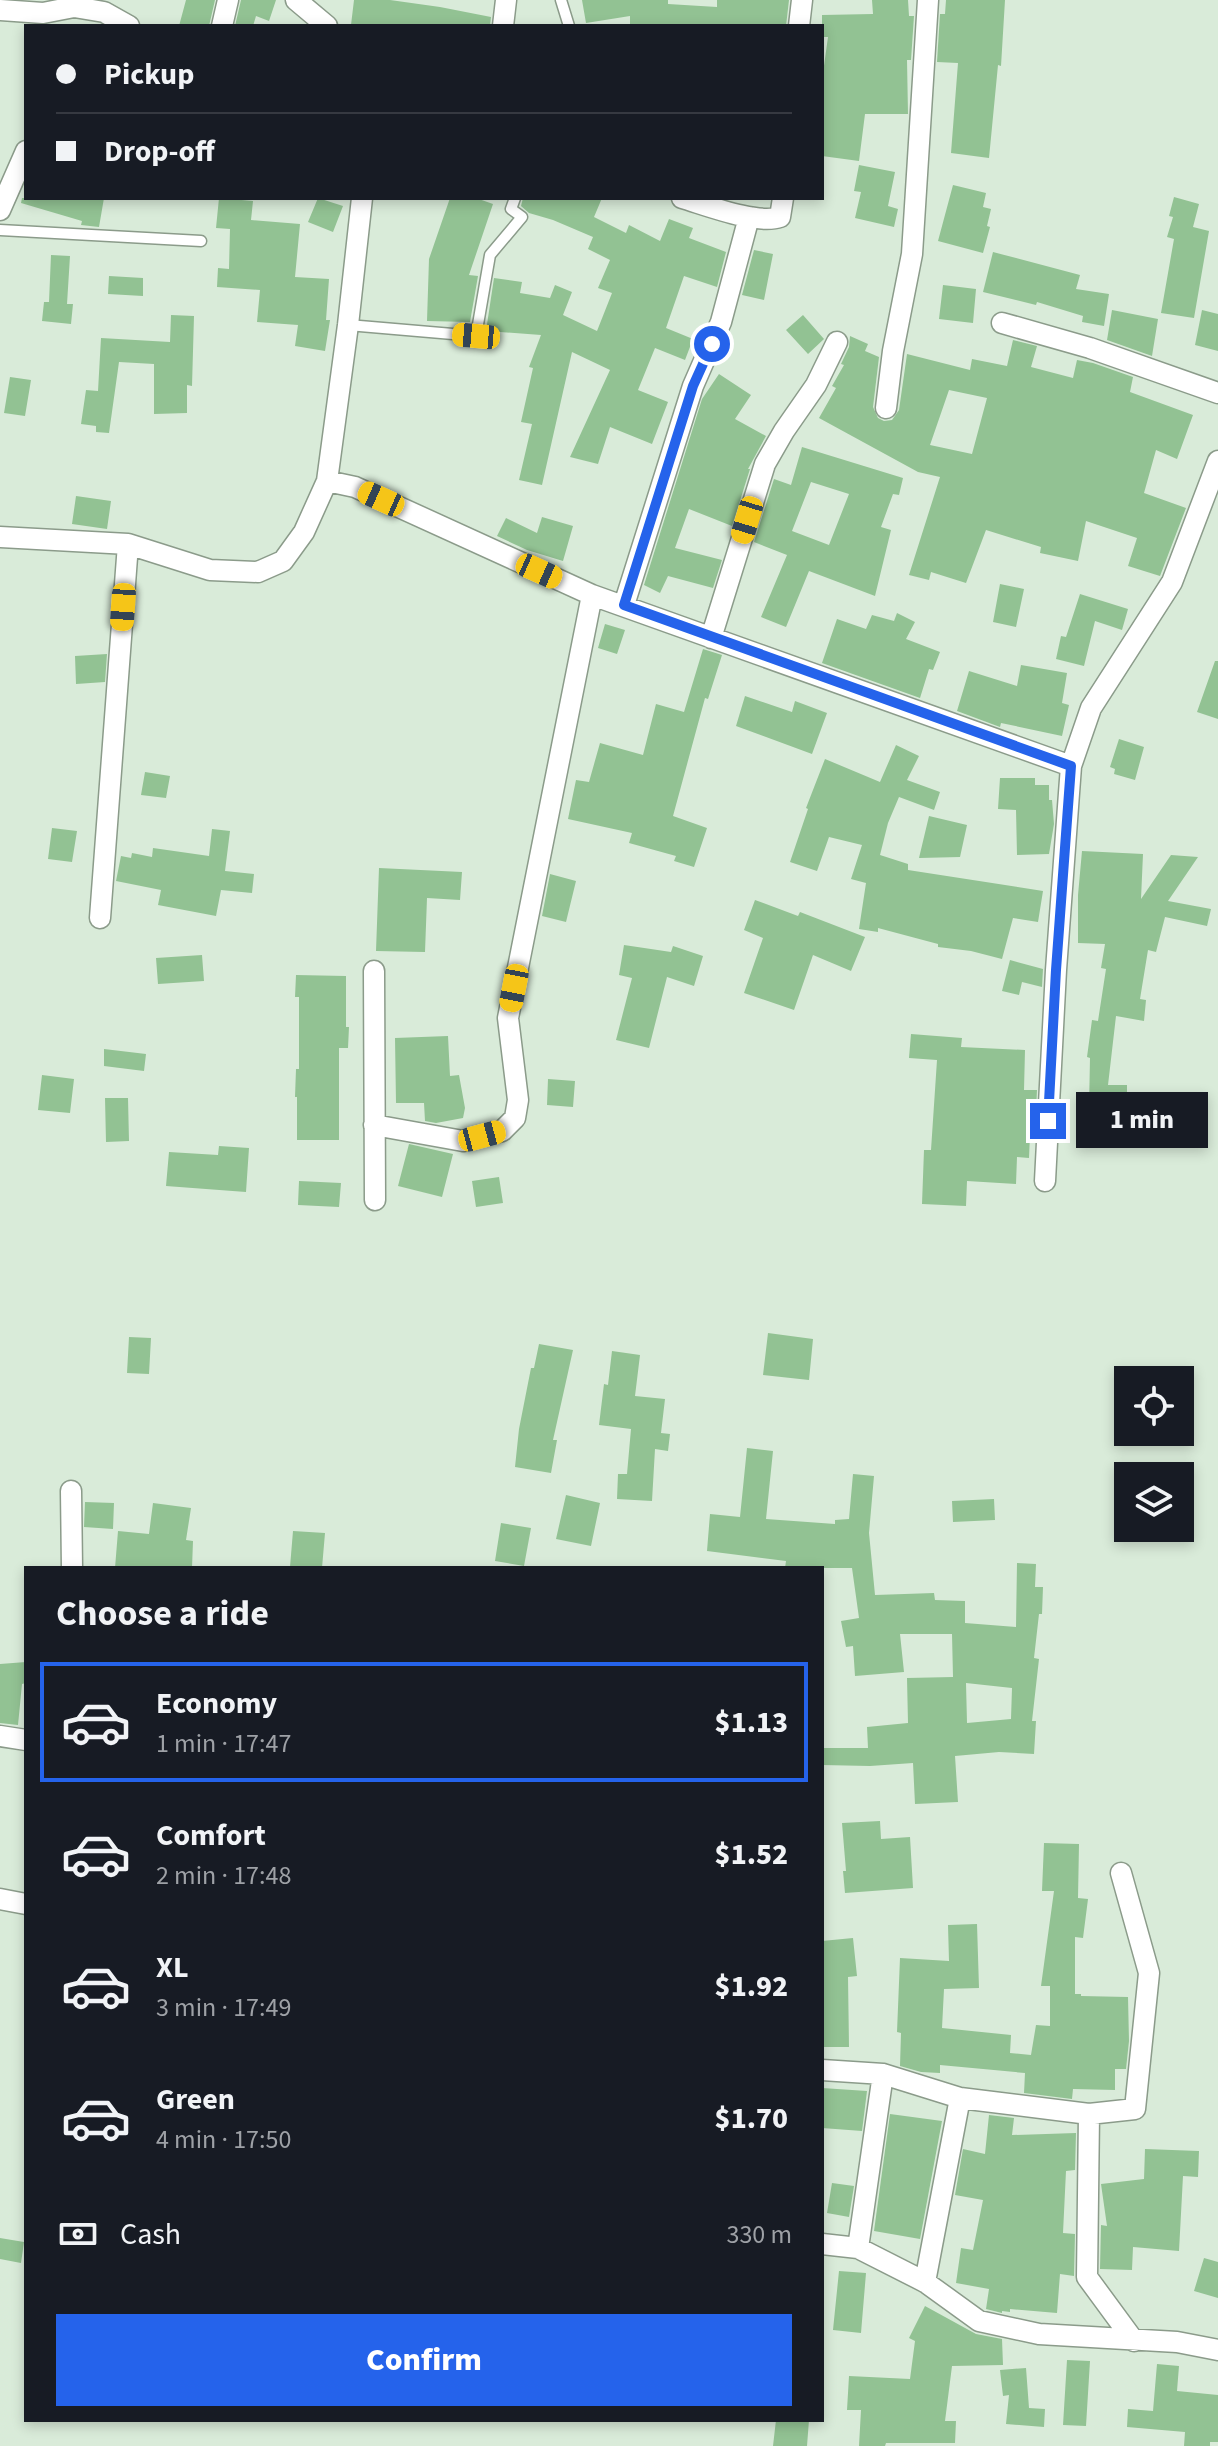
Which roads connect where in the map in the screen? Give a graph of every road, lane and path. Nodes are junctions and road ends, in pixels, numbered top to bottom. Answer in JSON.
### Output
{"nodes":[{"id":1,"x":228,"y":0,"type":"edge"},
{"id":2,"x":296,"y":0,"type":"edge"},
{"id":3,"x":506,"y":0,"type":"edge"},
{"id":4,"x":561,"y":0,"type":"edge"},
{"id":5,"x":802,"y":0,"type":"edge"},
{"id":6,"x":928,"y":0,"type":"edge"},
{"id":7,"x":0,"y":10,"type":"edge"},
{"id":8,"x":44,"y":13,"type":"edge"},
{"id":9,"x":125,"y":24,"type":"edge"},
{"id":10,"x":222,"y":24,"type":"edge"},
{"id":11,"x":325,"y":24,"type":"edge"},
{"id":12,"x":503,"y":24,"type":"edge"},
{"id":13,"x":568,"y":24,"type":"edge"},
{"id":14,"x":799,"y":24,"type":"edge"},
{"id":15,"x":24,"y":156,"type":"edge"},
{"id":16,"x":362,"y":200,"type":"edge"},
{"id":17,"x":514,"y":200,"type":"edge"},
{"id":18,"x":689,"y":200,"type":"edge"},
{"id":19,"x":783,"y":200,"type":"edge"},
{"id":20,"x":0,"y":210,"type":"edge"},
{"id":21,"x":749,"y":217,"type":"junction"},
{"id":22,"x":0,"y":230,"type":"edge"},
{"id":23,"x":201,"y":241,"type":"dead end"},
{"id":24,"x":1002,"y":323,"type":"dead end"},
{"id":25,"x":348,"y":325,"type":"junction"},
{"id":26,"x":837,"y":342,"type":"dead end"},
{"id":27,"x":1218,"y":393,"type":"edge"},
{"id":28,"x":886,"y":408,"type":"dead end"},
{"id":29,"x":1218,"y":461,"type":"edge"},
{"id":30,"x":327,"y":481,"type":"junction"},
{"id":31,"x":0,"y":537,"type":"edge"},
{"id":32,"x":128,"y":544,"type":"junction"},
{"id":33,"x":592,"y":595,"type":"junction"},
{"id":34,"x":624,"y":605,"type":"junction"},
{"id":35,"x":711,"y":638,"type":"junction"},
{"id":36,"x":1071,"y":766,"type":"junction"},
{"id":37,"x":100,"y":918,"type":"dead end"},
{"id":38,"x":374,"y":971,"type":"dead end"},
{"id":39,"x":374,"y":1125,"type":"junction"},
{"id":40,"x":1045,"y":1181,"type":"dead end"},
{"id":41,"x":375,"y":1200,"type":"dead end"},
{"id":42,"x":71,"y":1491,"type":"dead end"},
{"id":43,"x":72,"y":1566,"type":"edge"},
{"id":44,"x":0,"y":1736,"type":"edge"},
{"id":45,"x":24,"y":1740,"type":"edge"},
{"id":46,"x":1121,"y":1873,"type":"dead end"},
{"id":47,"x":0,"y":1899,"type":"edge"},
{"id":48,"x":24,"y":1904,"type":"edge"},
{"id":49,"x":824,"y":2070,"type":"edge"},
{"id":50,"x":883,"y":2074,"type":"junction"},
{"id":51,"x":960,"y":2098,"type":"junction"},
{"id":52,"x":1089,"y":2114,"type":"junction"},
{"id":53,"x":824,"y":2244,"type":"edge"},
{"id":54,"x":858,"y":2248,"type":"junction"},
{"id":55,"x":925,"y":2282,"type":"junction"},
{"id":56,"x":1134,"y":2341,"type":"junction"},
{"id":57,"x":1218,"y":2350,"type":"edge"}],
"edges":[{"from":1,"to":10,"type":"street"},
{"from":2,"to":11,"type":"street"},
{"from":3,"to":12,"type":"street"},
{"from":4,"to":13,"type":"lane"},
{"from":5,"to":14,"type":"street"},
{"from":6,"to":28,"type":"street"},
{"from":7,"to":8,"type":"street"},
{"from":8,"to":9,"type":"street"},
{"from":15,"to":20,"type":"street"},
{"from":16,"to":25,"type":"street"},
{"from":17,"to":25,"type":"lane"},
{"from":18,"to":21,"type":"street"},
{"from":19,"to":21,"type":"street"},
{"from":21,"to":34,"type":"street"},
{"from":22,"to":23,"type":"lane"},
{"from":24,"to":27,"type":"street"},
{"from":25,"to":30,"type":"street"},
{"from":26,"to":35,"type":"street"},
{"from":29,"to":36,"type":"street"},
{"from":30,"to":32,"type":"street"},
{"from":30,"to":33,"type":"street"},
{"from":31,"to":32,"type":"street"},
{"from":32,"to":37,"type":"street"},
{"from":33,"to":34,"type":"street"},
{"from":33,"to":39,"type":"street"},
{"from":34,"to":35,"type":"street"},
{"from":35,"to":36,"type":"street"},
{"from":36,"to":40,"type":"street"},
{"from":38,"to":39,"type":"street"},
{"from":39,"to":41,"type":"street"},
{"from":42,"to":43,"type":"street"},
{"from":44,"to":45,"type":"street"},
{"from":46,"to":52,"type":"street"},
{"from":47,"to":48,"type":"street"},
{"from":49,"to":50,"type":"street"},
{"from":50,"to":51,"type":"street"},
{"from":50,"to":54,"type":"street"},
{"from":51,"to":52,"type":"street"},
{"from":51,"to":55,"type":"street"},
{"from":52,"to":56,"type":"street"},
{"from":53,"to":54,"type":"street"},
{"from":54,"to":55,"type":"street"},
{"from":55,"to":56,"type":"street"},
{"from":56,"to":57,"type":"street"}]}
